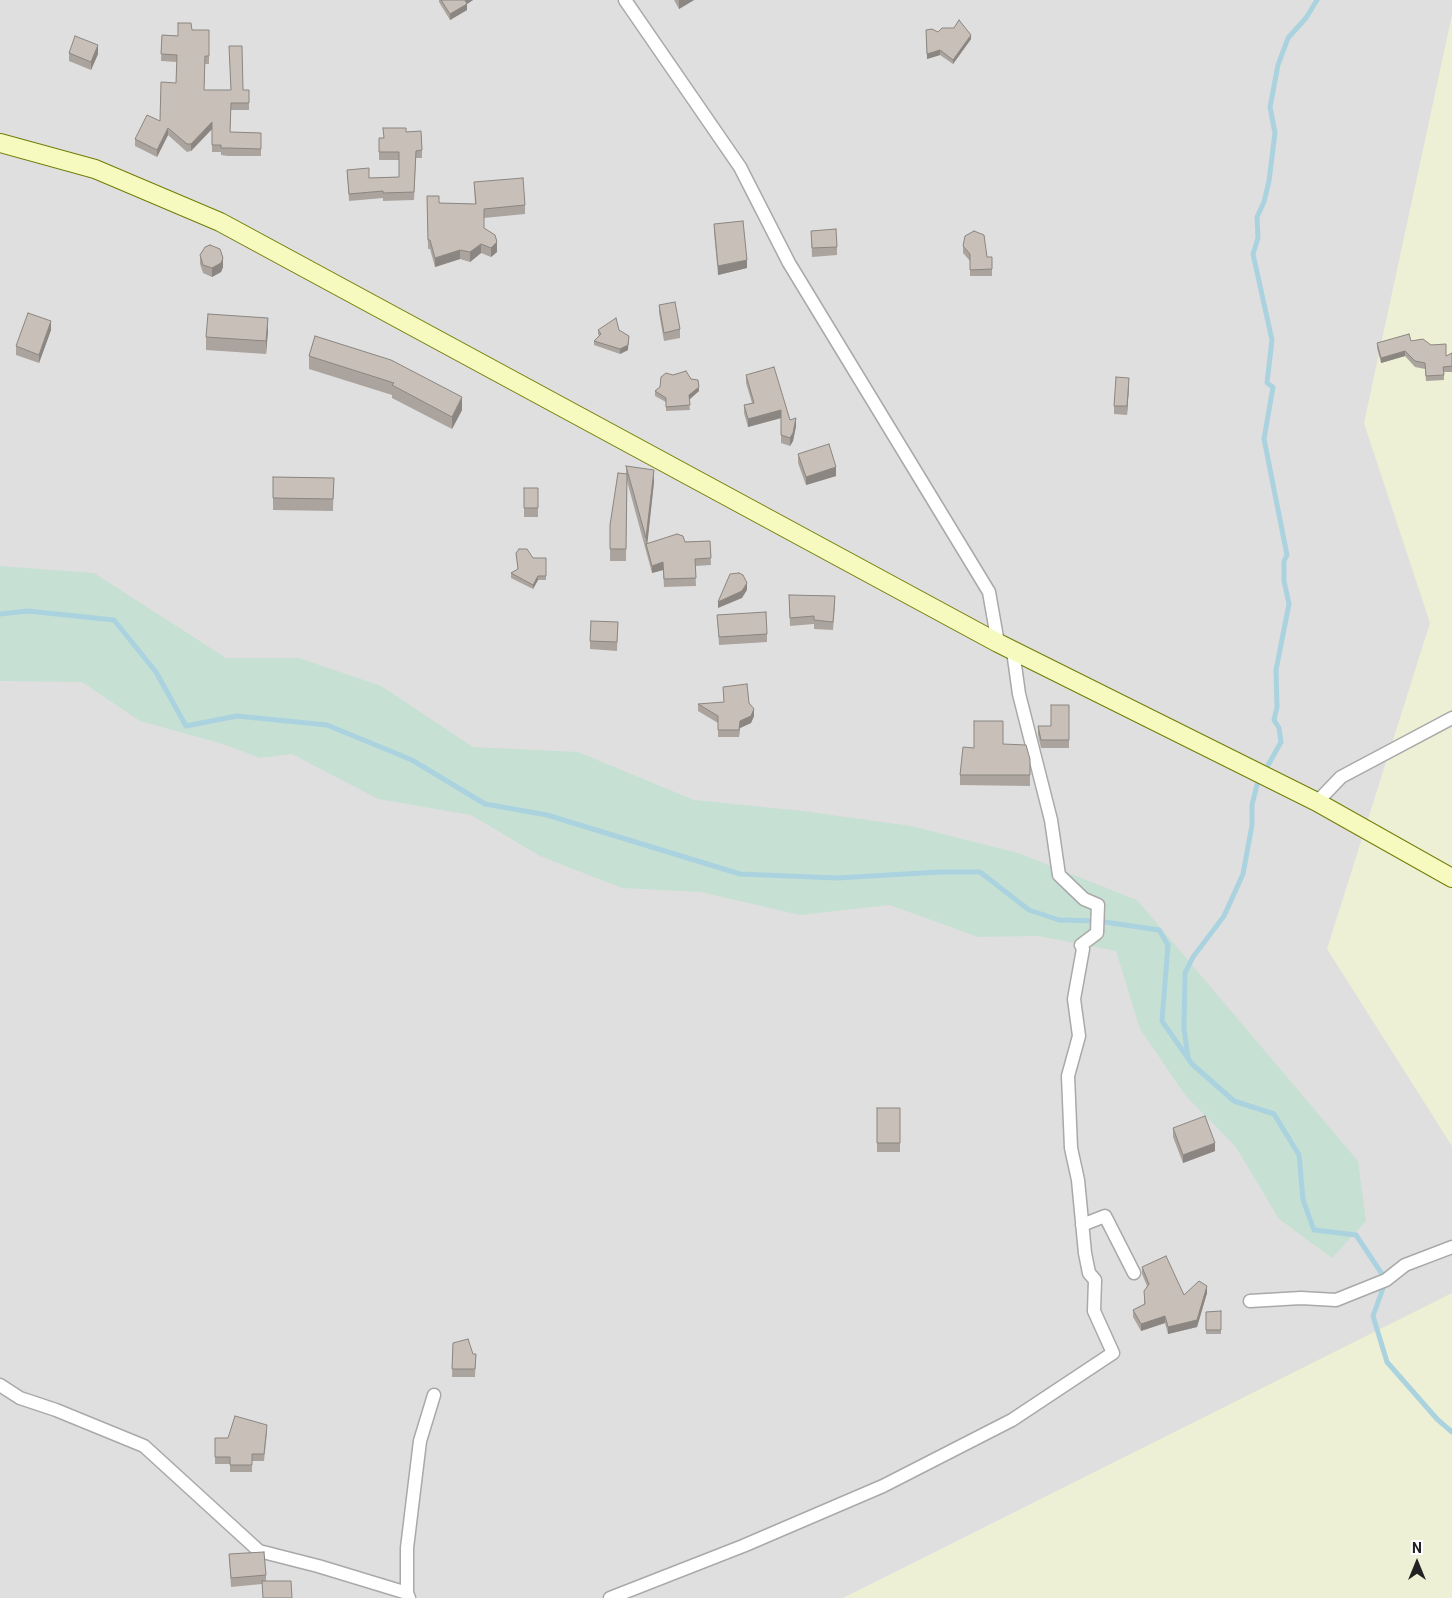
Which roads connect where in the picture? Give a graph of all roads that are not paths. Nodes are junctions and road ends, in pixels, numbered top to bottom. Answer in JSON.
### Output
{"nodes":[{"id":1,"x":625,"y":0,"type":"edge"},
{"id":2,"x":0,"y":143,"type":"edge"},
{"id":3,"x":1006,"y":647,"type":"junction"},
{"id":4,"x":1452,"y":718,"type":"edge"},
{"id":5,"x":1317,"y":802,"type":"junction"},
{"id":6,"x":1452,"y":878,"type":"edge"},
{"id":7,"x":1082,"y":1225,"type":"junction"},
{"id":8,"x":1452,"y":1247,"type":"edge"},
{"id":9,"x":1134,"y":1273,"type":"dead end"},
{"id":10,"x":1250,"y":1301,"type":"dead end"},
{"id":11,"x":0,"y":1385,"type":"edge"},
{"id":12,"x":434,"y":1396,"type":"dead end"},
{"id":13,"x":408,"y":1596,"type":"edge"},
{"id":14,"x":610,"y":1598,"type":"edge"}],
"edges":[{"from":1,"to":3,"type":"street"},
{"from":2,"to":3,"type":"main road"},
{"from":3,"to":5,"type":"main road"},
{"from":3,"to":7,"type":"street"},
{"from":4,"to":5,"type":"street"},
{"from":5,"to":6,"type":"main road"},
{"from":7,"to":9,"type":"street"},
{"from":7,"to":14,"type":"street"},
{"from":8,"to":10,"type":"street"},
{"from":11,"to":13,"type":"street"},
{"from":12,"to":13,"type":"street"}]}
